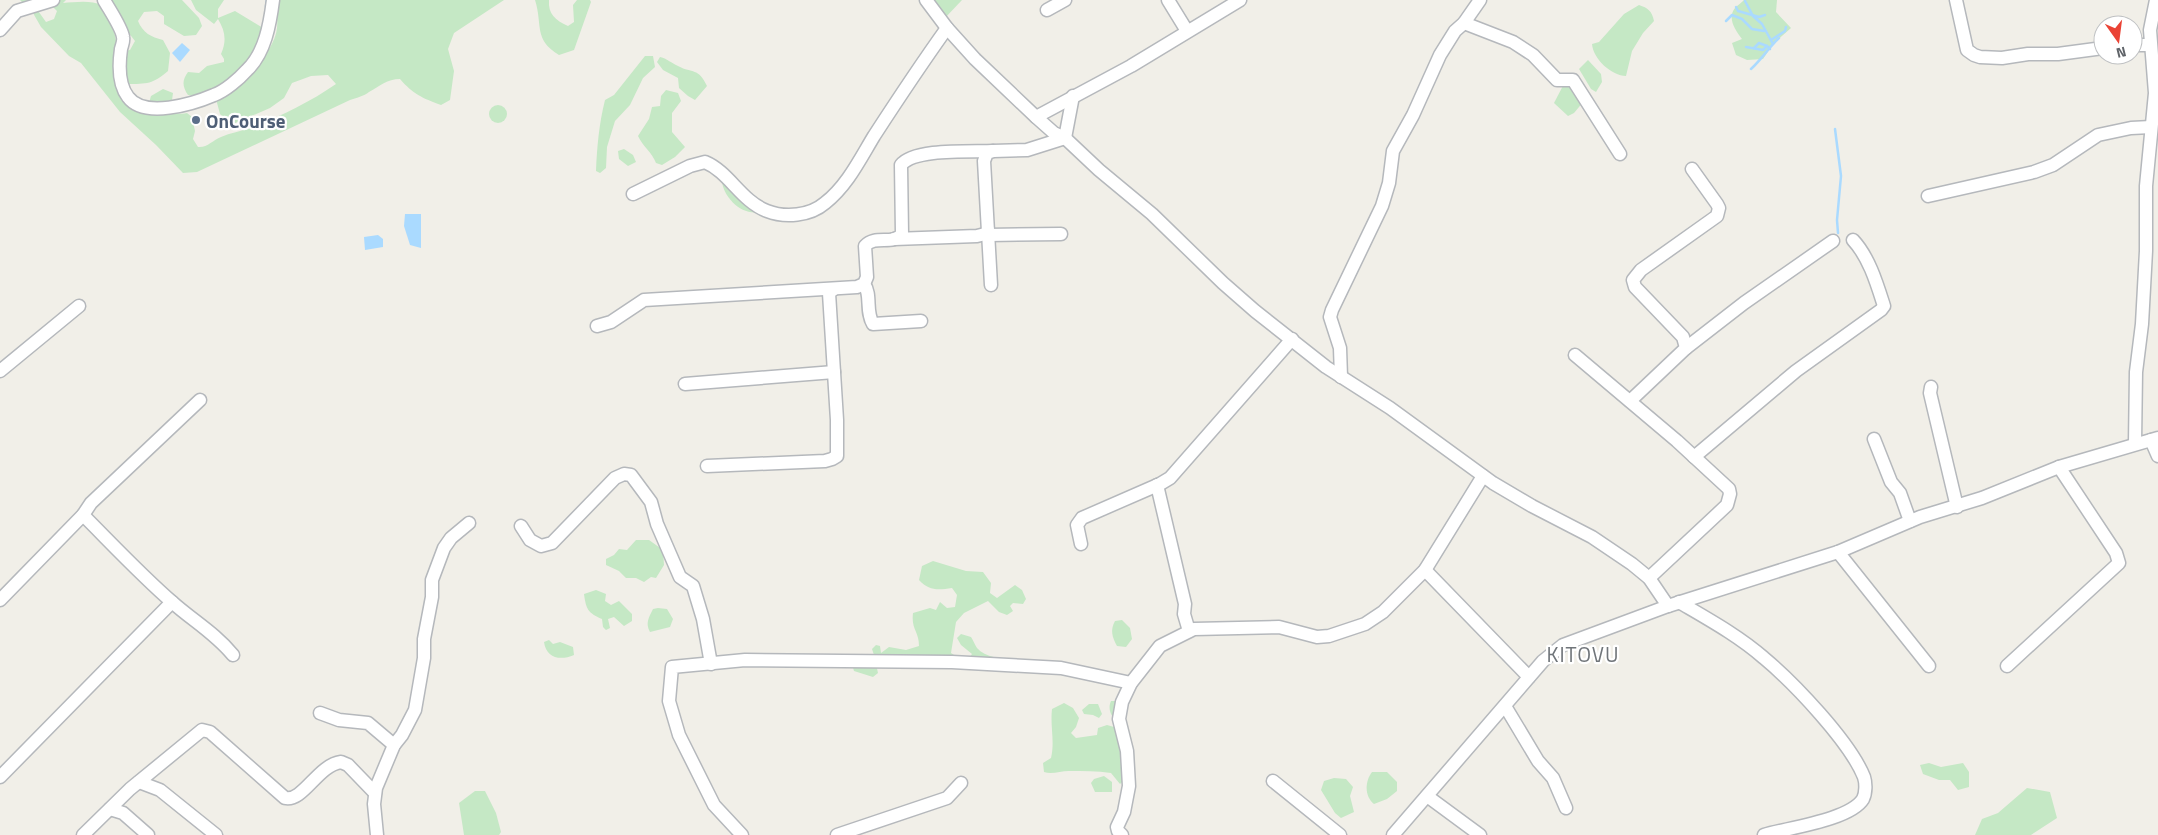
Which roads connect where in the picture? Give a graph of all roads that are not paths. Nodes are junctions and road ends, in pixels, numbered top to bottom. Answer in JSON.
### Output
{"nodes":[{"id":1,"x":53,"y":0,"type":"edge"},
{"id":2,"x":104,"y":0,"type":"edge"},
{"id":3,"x":273,"y":0,"type":"edge"},
{"id":4,"x":926,"y":0,"type":"edge"},
{"id":5,"x":1065,"y":0,"type":"edge"},
{"id":6,"x":1168,"y":0,"type":"edge"},
{"id":7,"x":1240,"y":0,"type":"edge"},
{"id":8,"x":1480,"y":0,"type":"edge"},
{"id":9,"x":1956,"y":0,"type":"edge"},
{"id":10,"x":2156,"y":0,"type":"edge"},
{"id":11,"x":1047,"y":10,"type":"dead end"},
{"id":12,"x":1464,"y":23,"type":"junction"},
{"id":13,"x":947,"y":28,"type":"junction"},
{"id":14,"x":0,"y":30,"type":"edge"},
{"id":15,"x":1187,"y":31,"type":"junction"},
{"id":16,"x":2143,"y":45,"type":"edge"},
{"id":17,"x":2151,"y":45,"type":"junction"},
{"id":18,"x":2093,"y":49,"type":"edge"},
{"id":19,"x":2155,"y":61,"type":"edge"},
{"id":20,"x":1073,"y":96,"type":"junction"},
{"id":21,"x":1036,"y":117,"type":"junction"},
{"id":22,"x":2151,"y":126,"type":"junction"},
{"id":23,"x":1065,"y":138,"type":"junction"},
{"id":24,"x":993,"y":151,"type":"junction"},
{"id":25,"x":1620,"y":154,"type":"dead end"},
{"id":26,"x":1692,"y":169,"type":"dead end"},
{"id":27,"x":633,"y":194,"type":"dead end"},
{"id":28,"x":1928,"y":196,"type":"dead end"},
{"id":29,"x":988,"y":233,"type":"junction"},
{"id":30,"x":1061,"y":234,"type":"dead end"},
{"id":31,"x":894,"y":239,"type":"junction"},
{"id":32,"x":1854,"y":240,"type":"dead end"},
{"id":33,"x":1833,"y":241,"type":"dead end"},
{"id":34,"x":864,"y":284,"type":"junction"},
{"id":35,"x":990,"y":285,"type":"dead end"},
{"id":36,"x":834,"y":289,"type":"junction"},
{"id":37,"x":79,"y":306,"type":"dead end"},
{"id":38,"x":921,"y":321,"type":"dead end"},
{"id":39,"x":597,"y":326,"type":"dead end"},
{"id":40,"x":1292,"y":339,"type":"junction"},
{"id":41,"x":1686,"y":348,"type":"junction"},
{"id":42,"x":1575,"y":356,"type":"dead end"},
{"id":43,"x":0,"y":370,"type":"edge"},
{"id":44,"x":834,"y":372,"type":"junction"},
{"id":45,"x":1341,"y":377,"type":"junction"},
{"id":46,"x":685,"y":384,"type":"dead end"},
{"id":47,"x":1932,"y":388,"type":"dead end"},
{"id":48,"x":200,"y":400,"type":"dead end"},
{"id":49,"x":1630,"y":401,"type":"junction"},
{"id":50,"x":1874,"y":438,"type":"dead end"},
{"id":51,"x":2154,"y":439,"type":"edge"},
{"id":52,"x":2135,"y":444,"type":"junction"},
{"id":53,"x":2158,"y":456,"type":"edge"},
{"id":54,"x":1694,"y":457,"type":"junction"},
{"id":55,"x":707,"y":466,"type":"dead end"},
{"id":56,"x":2059,"y":467,"type":"junction"},
{"id":57,"x":1483,"y":476,"type":"junction"},
{"id":58,"x":1157,"y":485,"type":"junction"},
{"id":59,"x":1957,"y":506,"type":"junction"},
{"id":60,"x":83,"y":515,"type":"junction"},
{"id":61,"x":1910,"y":521,"type":"junction"},
{"id":62,"x":469,"y":523,"type":"dead end"},
{"id":63,"x":521,"y":526,"type":"dead end"},
{"id":64,"x":1081,"y":544,"type":"dead end"},
{"id":65,"x":1838,"y":552,"type":"junction"},
{"id":66,"x":1425,"y":570,"type":"junction"},
{"id":67,"x":1649,"y":578,"type":"junction"},
{"id":68,"x":0,"y":600,"type":"edge"},
{"id":69,"x":172,"y":602,"type":"junction"},
{"id":70,"x":1674,"y":604,"type":"junction"},
{"id":71,"x":1189,"y":631,"type":"junction"},
{"id":72,"x":233,"y":655,"type":"dead end"},
{"id":73,"x":710,"y":664,"type":"junction"},
{"id":74,"x":1929,"y":666,"type":"dead end"},
{"id":75,"x":2007,"y":666,"type":"dead end"},
{"id":76,"x":1529,"y":677,"type":"junction"},
{"id":77,"x":1131,"y":682,"type":"junction"},
{"id":78,"x":1505,"y":706,"type":"junction"},
{"id":79,"x":320,"y":713,"type":"dead end"},
{"id":80,"x":394,"y":745,"type":"junction"},
{"id":81,"x":0,"y":777,"type":"edge"},
{"id":82,"x":1273,"y":781,"type":"dead end"},
{"id":83,"x":139,"y":782,"type":"junction"},
{"id":84,"x":961,"y":783,"type":"dead end"},
{"id":85,"x":375,"y":793,"type":"junction"},
{"id":86,"x":1428,"y":796,"type":"junction"},
{"id":87,"x":110,"y":808,"type":"junction"},
{"id":88,"x":1566,"y":808,"type":"dead end"},
{"id":89,"x":83,"y":835,"type":"edge"},
{"id":90,"x":148,"y":835,"type":"edge"},
{"id":91,"x":216,"y":835,"type":"edge"},
{"id":92,"x":377,"y":835,"type":"edge"},
{"id":93,"x":742,"y":835,"type":"edge"},
{"id":94,"x":837,"y":835,"type":"edge"},
{"id":95,"x":1122,"y":835,"type":"edge"},
{"id":96,"x":1340,"y":835,"type":"edge"},
{"id":97,"x":1393,"y":835,"type":"edge"},
{"id":98,"x":1480,"y":835,"type":"edge"},
{"id":99,"x":1764,"y":835,"type":"edge"}],
"edges":[{"from":1,"to":14,"type":"street"},
{"from":2,"to":3,"type":"street"},
{"from":4,"to":13,"type":"street"},
{"from":5,"to":11,"type":"street"},
{"from":6,"to":15,"type":"street"},
{"from":7,"to":15,"type":"street"},
{"from":8,"to":12,"type":"street"},
{"from":9,"to":18,"type":"street"},
{"from":10,"to":17,"type":"street"},
{"from":12,"to":25,"type":"street"},
{"from":12,"to":45,"type":"street"},
{"from":13,"to":21,"type":"street"},
{"from":13,"to":27,"type":"street"},
{"from":15,"to":20,"type":"street"},
{"from":16,"to":17,"type":"street"},
{"from":17,"to":19,"type":"street"},
{"from":19,"to":22,"type":"street"},
{"from":20,"to":21,"type":"street"},
{"from":20,"to":23,"type":"street"},
{"from":21,"to":23,"type":"street"},
{"from":22,"to":28,"type":"street"},
{"from":22,"to":52,"type":"street"},
{"from":23,"to":24,"type":"street"},
{"from":23,"to":40,"type":"street"},
{"from":24,"to":29,"type":"street"},
{"from":24,"to":31,"type":"street"},
{"from":26,"to":41,"type":"street"},
{"from":29,"to":30,"type":"street"},
{"from":29,"to":31,"type":"street"},
{"from":29,"to":35,"type":"street"},
{"from":31,"to":34,"type":"street"},
{"from":32,"to":54,"type":"street"},
{"from":33,"to":41,"type":"street"},
{"from":34,"to":36,"type":"street"},
{"from":34,"to":38,"type":"street"},
{"from":36,"to":39,"type":"street"},
{"from":36,"to":44,"type":"street"},
{"from":37,"to":43,"type":"street"},
{"from":40,"to":45,"type":"street"},
{"from":40,"to":58,"type":"street"},
{"from":41,"to":49,"type":"street"},
{"from":42,"to":49,"type":"street"},
{"from":44,"to":46,"type":"street"},
{"from":44,"to":55,"type":"street"},
{"from":45,"to":57,"type":"street"},
{"from":47,"to":59,"type":"street"},
{"from":48,"to":60,"type":"street"},
{"from":49,"to":54,"type":"street"},
{"from":50,"to":61,"type":"street"},
{"from":51,"to":52,"type":"street"},
{"from":51,"to":53,"type":"street"},
{"from":52,"to":56,"type":"street"},
{"from":54,"to":67,"type":"street"},
{"from":56,"to":59,"type":"street"},
{"from":56,"to":75,"type":"street"},
{"from":57,"to":66,"type":"street"},
{"from":57,"to":67,"type":"street"},
{"from":58,"to":64,"type":"street"},
{"from":58,"to":71,"type":"street"},
{"from":59,"to":61,"type":"street"},
{"from":60,"to":68,"type":"street"},
{"from":60,"to":69,"type":"street"},
{"from":61,"to":65,"type":"street"},
{"from":62,"to":80,"type":"street"},
{"from":63,"to":73,"type":"street"},
{"from":65,"to":70,"type":"street"},
{"from":65,"to":74,"type":"street"},
{"from":66,"to":71,"type":"street"},
{"from":66,"to":76,"type":"street"},
{"from":67,"to":70,"type":"street"},
{"from":69,"to":72,"type":"street"},
{"from":69,"to":81,"type":"street"},
{"from":70,"to":76,"type":"street"},
{"from":70,"to":99,"type":"street"},
{"from":71,"to":77,"type":"street"},
{"from":73,"to":77,"type":"street"},
{"from":73,"to":93,"type":"street"},
{"from":76,"to":78,"type":"street"},
{"from":77,"to":95,"type":"street"},
{"from":78,"to":86,"type":"street"},
{"from":78,"to":88,"type":"street"},
{"from":79,"to":80,"type":"street"},
{"from":80,"to":85,"type":"street"},
{"from":82,"to":96,"type":"street"},
{"from":83,"to":85,"type":"street"},
{"from":83,"to":87,"type":"street"},
{"from":83,"to":91,"type":"street"},
{"from":84,"to":94,"type":"street"},
{"from":85,"to":92,"type":"street"},
{"from":86,"to":97,"type":"street"},
{"from":86,"to":98,"type":"street"},
{"from":87,"to":89,"type":"street"},
{"from":87,"to":90,"type":"street"}]}
